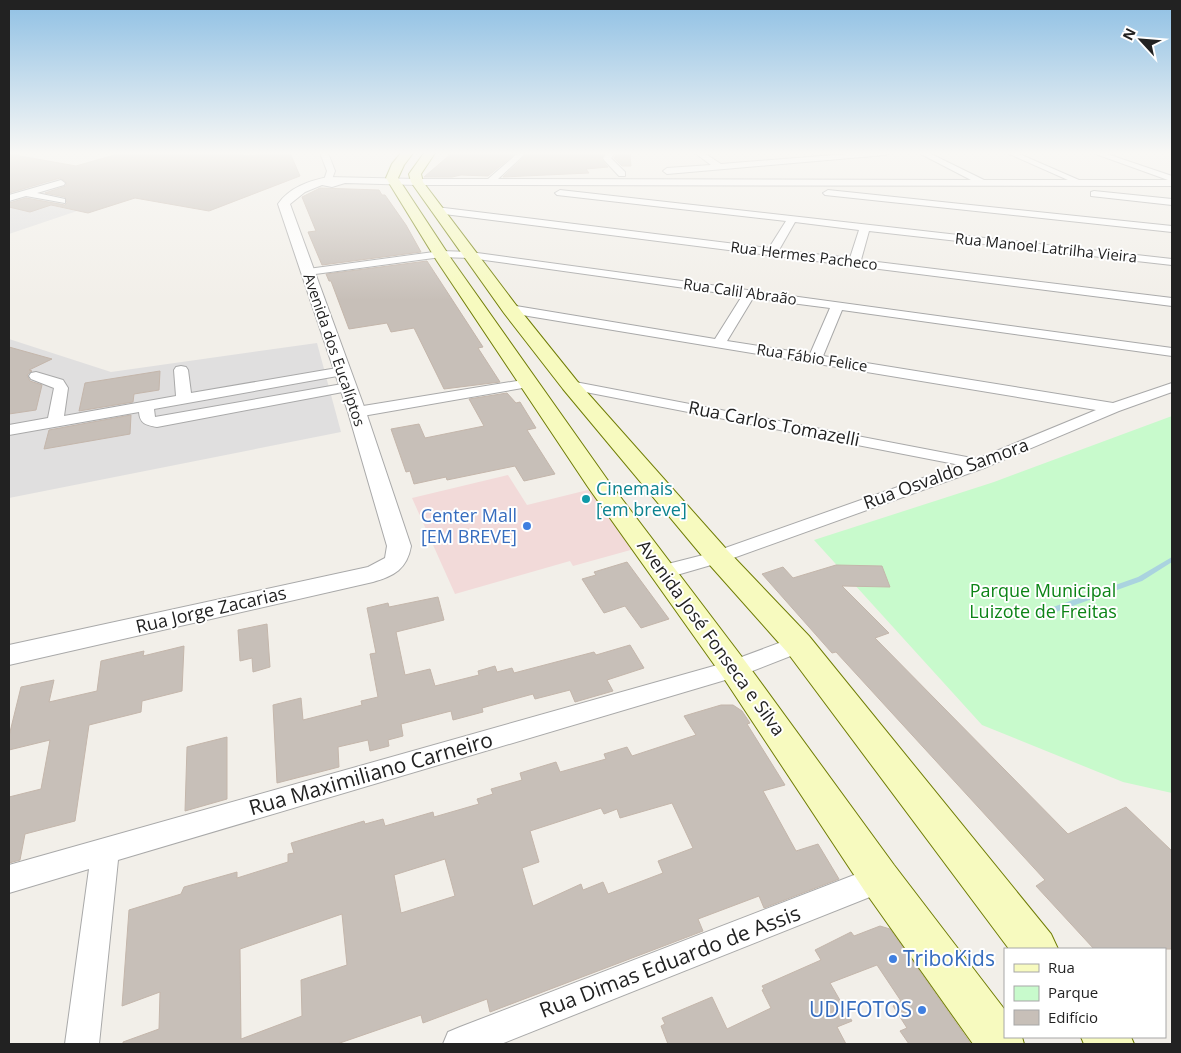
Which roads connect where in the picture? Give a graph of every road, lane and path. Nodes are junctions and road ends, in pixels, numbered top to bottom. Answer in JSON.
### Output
{"nodes":[{"id":1,"x":285,"y":202,"type":"edge"},
{"id":2,"x":406,"y":202,"type":"edge"},
{"id":3,"x":424,"y":202,"type":"edge"},
{"id":4,"x":646,"y":202,"type":"edge"},
{"id":5,"x":908,"y":202,"type":"edge"},
{"id":6,"x":436,"y":210,"type":"junction"},
{"id":7,"x":792,"y":219,"type":"junction"},
{"id":8,"x":865,"y":227,"type":"junction"},
{"id":9,"x":1172,"y":229,"type":"edge"},
{"id":10,"x":772,"y":252,"type":"junction"},
{"id":11,"x":441,"y":254,"type":"junction"},
{"id":12,"x":470,"y":255,"type":"junction"},
{"id":13,"x":1172,"y":262,"type":"edge"},
{"id":14,"x":854,"y":263,"type":"junction"},
{"id":15,"x":308,"y":272,"type":"junction"},
{"id":16,"x":750,"y":293,"type":"junction"},
{"id":17,"x":1172,"y":302,"type":"edge"},
{"id":18,"x":838,"y":305,"type":"junction"},
{"id":19,"x":510,"y":309,"type":"junction"},
{"id":20,"x":719,"y":343,"type":"junction"},
{"id":21,"x":1172,"y":352,"type":"edge"},
{"id":22,"x":815,"y":358,"type":"junction"},
{"id":23,"x":182,"y":370,"type":"dead end"},
{"id":24,"x":343,"y":370,"type":"junction"},
{"id":25,"x":36,"y":376,"type":"dead end"},
{"id":26,"x":529,"y":383,"type":"junction"},
{"id":27,"x":570,"y":385,"type":"junction"},
{"id":28,"x":256,"y":386,"type":"junction"},
{"id":29,"x":348,"y":387,"type":"junction"},
{"id":30,"x":1172,"y":387,"type":"edge"},
{"id":31,"x":184,"y":398,"type":"junction"},
{"id":32,"x":259,"y":404,"type":"junction"},
{"id":33,"x":146,"y":405,"type":"junction"},
{"id":34,"x":1114,"y":408,"type":"junction"},
{"id":35,"x":357,"y":412,"type":"junction"},
{"id":36,"x":55,"y":421,"type":"junction"},
{"id":37,"x":10,"y":433,"type":"edge"},
{"id":38,"x":978,"y":464,"type":"junction"},
{"id":39,"x":399,"y":546,"type":"joint"},
{"id":40,"x":718,"y":557,"type":"junction"},
{"id":41,"x":663,"y":572,"type":"junction"},
{"id":42,"x":798,"y":644,"type":"junction"},
{"id":43,"x":9,"y":655,"type":"edge"},
{"id":44,"x":734,"y":668,"type":"junction"},
{"id":45,"x":105,"y":851,"type":"junction"},
{"id":46,"x":9,"y":879,"type":"edge"},
{"id":47,"x":880,"y":879,"type":"junction"},
{"id":48,"x":1035,"y":948,"type":"edge"},
{"id":49,"x":82,"y":1044,"type":"edge"},
{"id":50,"x":460,"y":1044,"type":"edge"},
{"id":51,"x":1001,"y":1044,"type":"edge"}],
"edges":[{"from":1,"to":15,"type":"street","name":"Avenida dos Eucalíptos"},
{"from":2,"to":11,"type":"main road","name":"Avenida José Fonseca e Silva"},
{"from":3,"to":6,"type":"main road"},
{"from":4,"to":7,"type":"street","name":"Rua Manoel Latrilha Vieira"},
{"from":5,"to":9,"type":"street"},
{"from":6,"to":10,"type":"street","name":"Rua Hermes Pacheco"},
{"from":6,"to":12,"type":"main road"},
{"from":7,"to":8,"type":"street","name":"Rua Manoel Latrilha Vieira"},
{"from":7,"to":10,"type":"street"},
{"from":8,"to":13,"type":"street","name":"Rua Manoel Latrilha Vieira"},
{"from":8,"to":14,"type":"street"},
{"from":10,"to":14,"type":"street","name":"Rua Hermes Pacheco"},
{"from":11,"to":12,"type":"street","name":"Rua Calil Abraão"},
{"from":11,"to":15,"type":"street","name":"Rua Calil Abraão"},
{"from":11,"to":26,"type":"main road","name":"Avenida José Fonseca e Silva"},
{"from":12,"to":16,"type":"street","name":"Rua Calil Abraão"},
{"from":12,"to":19,"type":"main road"},
{"from":14,"to":17,"type":"street","name":"Rua Hermes Pacheco"},
{"from":15,"to":24,"type":"street","name":"Avenida dos Eucalíptos"},
{"from":16,"to":18,"type":"street","name":"Rua Calil Abraão"},
{"from":16,"to":20,"type":"street"},
{"from":18,"to":21,"type":"street","name":"Rua Calil Abraão"},
{"from":18,"to":22,"type":"street"},
{"from":19,"to":20,"type":"street","name":"Rua Fábio Felice"},
{"from":19,"to":27,"type":"main road"},
{"from":20,"to":22,"type":"street","name":"Rua Fábio Felice"},
{"from":22,"to":34,"type":"street","name":"Rua Fábio Felice"},
{"from":23,"to":31,"type":"street"},
{"from":24,"to":28,"type":"street"},
{"from":24,"to":29,"type":"street","name":"Avenida dos Eucalíptos"},
{"from":25,"to":36,"type":"street"},
{"from":26,"to":35,"type":"street"},
{"from":26,"to":41,"type":"main road","name":"Avenida José Fonseca e Silva"},
{"from":27,"to":38,"type":"street","name":"Rua Carlos Tomazelli"},
{"from":27,"to":40,"type":"main road"},
{"from":28,"to":31,"type":"street"},
{"from":28,"to":32,"type":"street"},
{"from":29,"to":32,"type":"street"},
{"from":29,"to":35,"type":"street","name":"Avenida dos Eucalíptos"},
{"from":30,"to":34,"type":"street","name":"Rua Osvaldo Samora"},
{"from":31,"to":33,"type":"street"},
{"from":32,"to":33,"type":"street"},
{"from":33,"to":36,"type":"street"},
{"from":34,"to":38,"type":"street","name":"Rua Osvaldo Samora"},
{"from":35,"to":39,"type":"street","name":"Avenida dos Eucalíptos"},
{"from":36,"to":37,"type":"street"},
{"from":38,"to":40,"type":"street","name":"Rua Osvaldo Samora"},
{"from":39,"to":43,"type":"street","name":"Rua Jorge Zacarias"},
{"from":40,"to":41,"type":"street","name":"Rua Osvaldo Samora"},
{"from":40,"to":42,"type":"main road"},
{"from":41,"to":44,"type":"main road","name":"Avenida José Fonseca e Silva"},
{"from":42,"to":44,"type":"street","name":"Rua Maximiliano Carneiro"},
{"from":42,"to":48,"type":"main road"},
{"from":44,"to":45,"type":"street","name":"Rua Maximiliano Carneiro"},
{"from":44,"to":47,"type":"main road","name":"Avenida José Fonseca e Silva"},
{"from":45,"to":46,"type":"street","name":"Rua Maximiliano Carneiro"},
{"from":45,"to":49,"type":"street"},
{"from":47,"to":50,"type":"street","name":"Rua Dimas Eduardo de Assis"},
{"from":47,"to":51,"type":"main road","name":"Avenida José Fonseca e Silva"}]}
